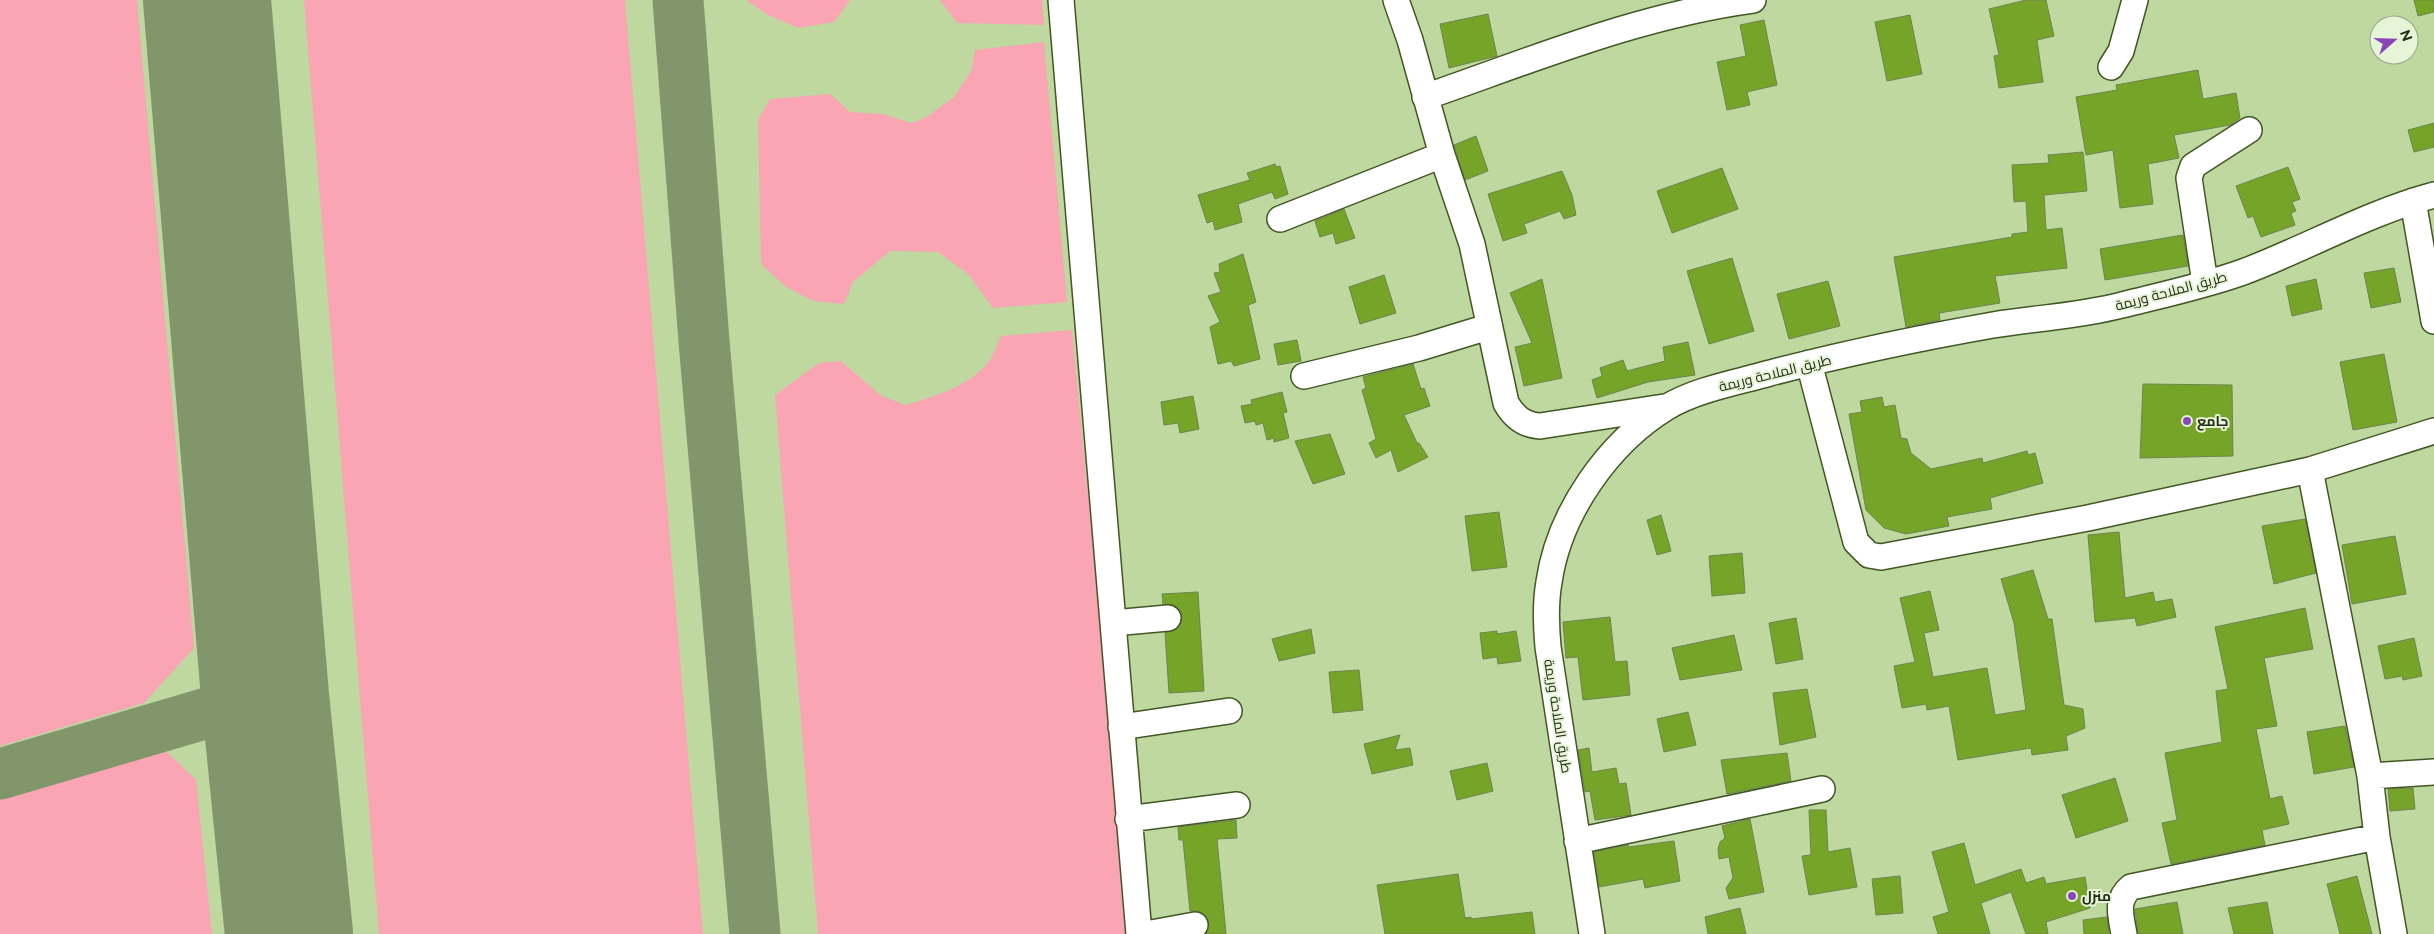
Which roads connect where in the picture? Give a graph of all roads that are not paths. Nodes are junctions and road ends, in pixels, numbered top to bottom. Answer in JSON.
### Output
{"nodes":[{"id":1,"x":1061,"y":0,"type":"edge"},
{"id":2,"x":1396,"y":0,"type":"edge"},
{"id":3,"x":1753,"y":0,"type":"edge"},
{"id":4,"x":2136,"y":0,"type":"edge"},
{"id":5,"x":2112,"y":67,"type":"dead end"},
{"id":6,"x":1425,"y":97,"type":"junction"},
{"id":7,"x":2249,"y":130,"type":"dead end"},
{"id":8,"x":1442,"y":155,"type":"junction"},
{"id":9,"x":2424,"y":198,"type":"edge"},
{"id":10,"x":1280,"y":219,"type":"dead end"},
{"id":11,"x":2205,"y":283,"type":"junction"},
{"id":12,"x":2434,"y":321,"type":"edge"},
{"id":13,"x":1488,"y":326,"type":"junction"},
{"id":14,"x":1809,"y":363,"type":"junction"},
{"id":15,"x":1304,"y":376,"type":"dead end"},
{"id":16,"x":1668,"y":406,"type":"junction"},
{"id":17,"x":2434,"y":431,"type":"edge"},
{"id":18,"x":2310,"y":470,"type":"junction"},
{"id":19,"x":1168,"y":618,"type":"dead end"},
{"id":20,"x":1114,"y":623,"type":"junction"},
{"id":21,"x":1229,"y":711,"type":"dead end"},
{"id":22,"x":1121,"y":727,"type":"junction"},
{"id":23,"x":2434,"y":772,"type":"edge"},
{"id":24,"x":2370,"y":776,"type":"junction"},
{"id":25,"x":1822,"y":788,"type":"dead end"},
{"id":26,"x":1237,"y":805,"type":"dead end"},
{"id":27,"x":1128,"y":819,"type":"junction"},
{"id":28,"x":2376,"y":837,"type":"junction"},
{"id":29,"x":1577,"y":840,"type":"junction"},
{"id":30,"x":1195,"y":925,"type":"dead end"},
{"id":31,"x":1139,"y":934,"type":"edge"},
{"id":32,"x":1146,"y":934,"type":"edge"},
{"id":33,"x":1592,"y":934,"type":"edge"},
{"id":34,"x":2124,"y":934,"type":"edge"},
{"id":35,"x":2394,"y":934,"type":"edge"}],
"edges":[{"from":1,"to":20,"type":"street"},
{"from":2,"to":6,"type":"street"},
{"from":3,"to":6,"type":"street"},
{"from":4,"to":5,"type":"street"},
{"from":6,"to":8,"type":"street"},
{"from":7,"to":11,"type":"street"},
{"from":8,"to":10,"type":"street"},
{"from":8,"to":13,"type":"street"},
{"from":9,"to":11,"type":"street","name":"طريق الملاحة وريمة"},
{"from":9,"to":12,"type":"street"},
{"from":11,"to":14,"type":"street","name":"طريق الملاحة وريمة"},
{"from":13,"to":15,"type":"street"},
{"from":13,"to":16,"type":"street"},
{"from":14,"to":16,"type":"street","name":"طريق الملاحة وريمة"},
{"from":14,"to":18,"type":"street"},
{"from":16,"to":29,"type":"street","name":"طريق الملاحة وريمة"},
{"from":17,"to":18,"type":"street"},
{"from":18,"to":24,"type":"street"},
{"from":19,"to":20,"type":"street"},
{"from":20,"to":22,"type":"street"},
{"from":21,"to":22,"type":"street"},
{"from":22,"to":27,"type":"street"},
{"from":23,"to":24,"type":"street"},
{"from":24,"to":28,"type":"street"},
{"from":25,"to":29,"type":"street"},
{"from":26,"to":27,"type":"street"},
{"from":27,"to":31,"type":"street"},
{"from":28,"to":34,"type":"street"},
{"from":28,"to":35,"type":"street"},
{"from":29,"to":33,"type":"street","name":"طريق الملاحة وريمة"},
{"from":30,"to":32,"type":"street"}]}
